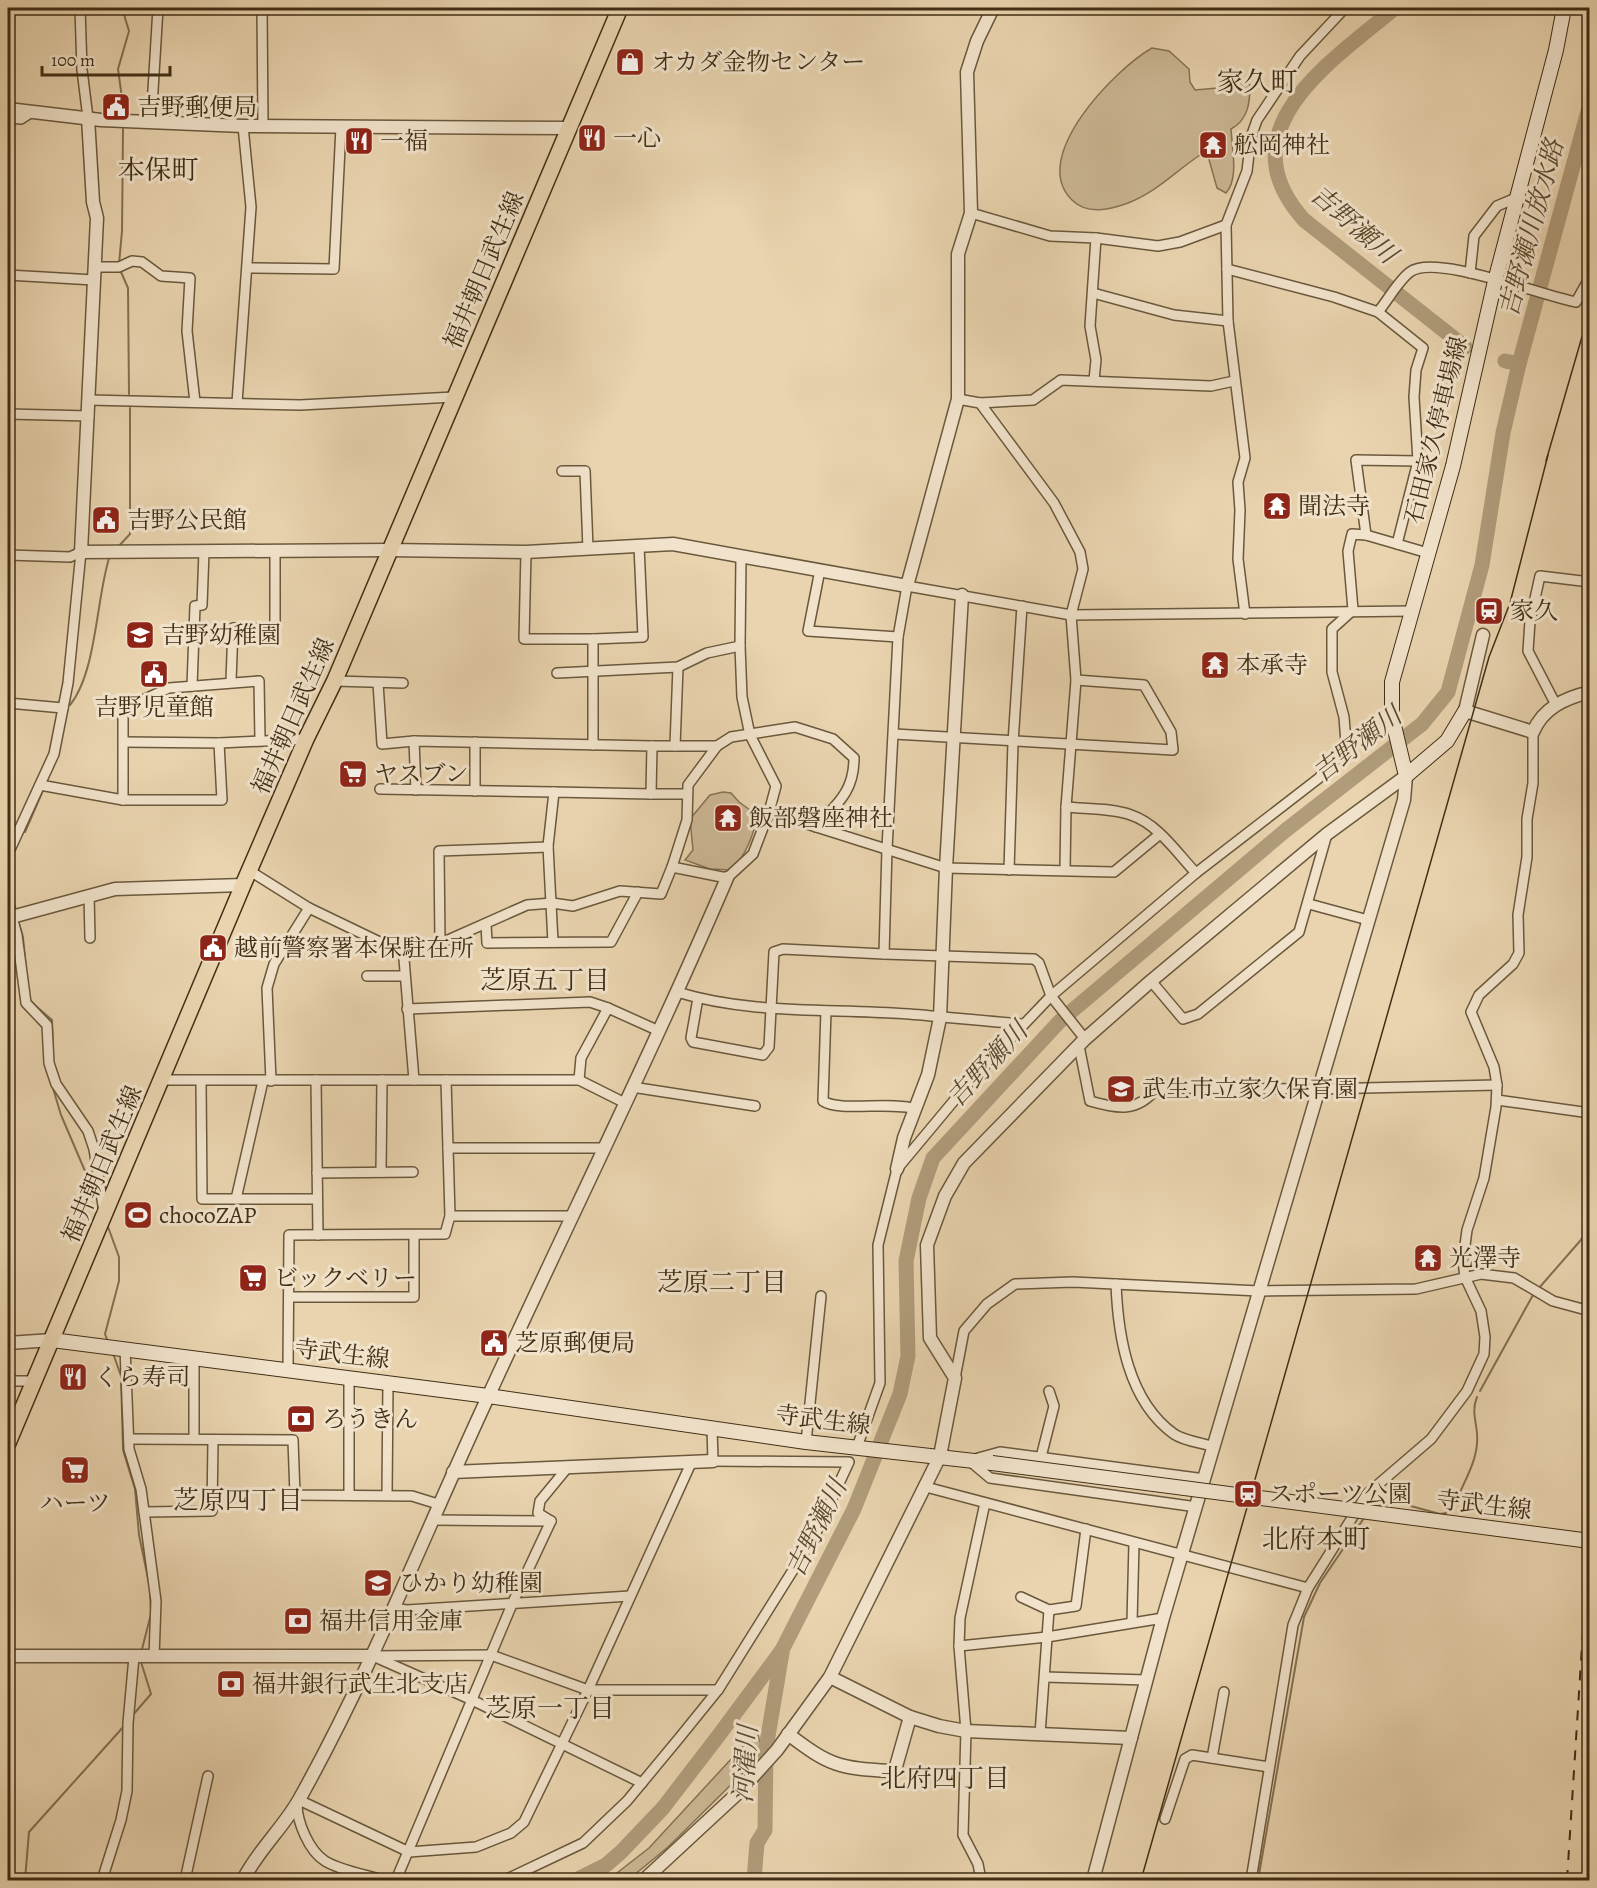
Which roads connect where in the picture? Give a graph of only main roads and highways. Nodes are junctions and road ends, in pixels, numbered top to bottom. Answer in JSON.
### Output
{"nodes":[{"id":1,"x":620,"y":8,"type":"edge"},
{"id":2,"x":1564,"y":8,"type":"edge"},
{"id":3,"x":1466,"y":711,"type":"road end"},
{"id":4,"x":52,"y":1340,"type":"junction"},
{"id":5,"x":8,"y":1443,"type":"edge"},
{"id":6,"x":1590,"y":1541,"type":"edge"}],
"edges":[{"from":1,"to":4,"type":"main road","name":"福井朝日武生線"},
{"from":2,"to":3,"type":"main road","name":"石田家久停車場線"},
{"from":4,"to":5,"type":"main road","name":"福井朝日武生線"},
{"from":4,"to":6,"type":"main road","name":"寺武生線","bridge":true}]}
